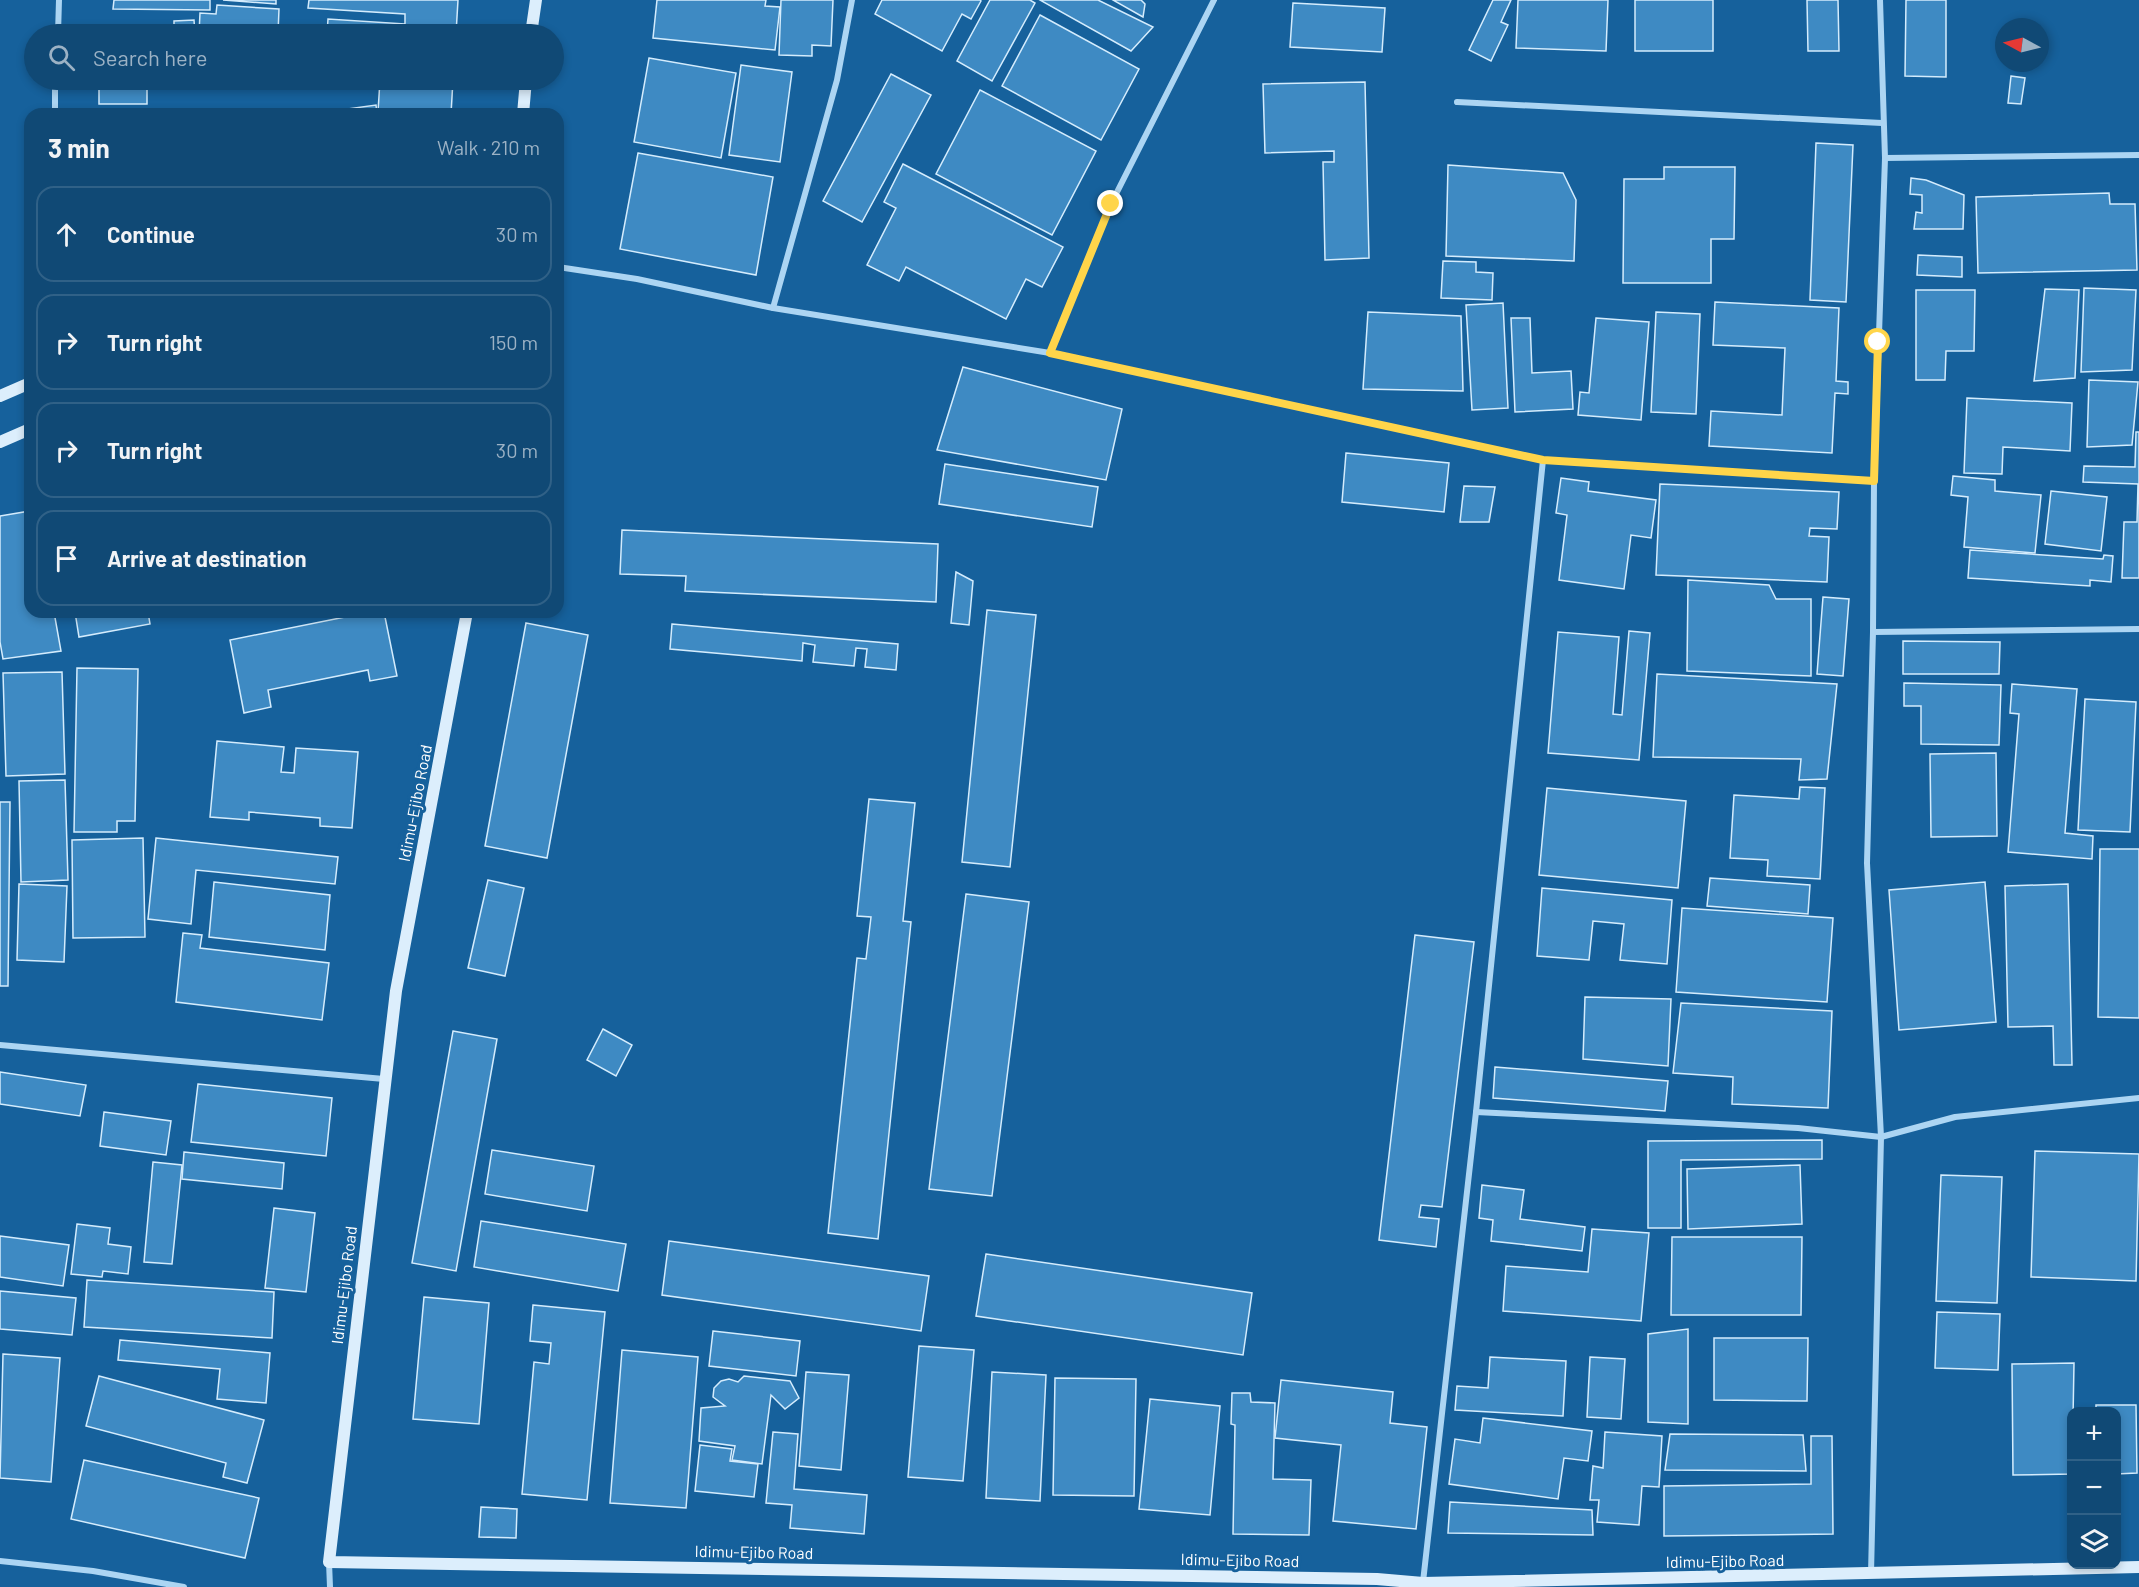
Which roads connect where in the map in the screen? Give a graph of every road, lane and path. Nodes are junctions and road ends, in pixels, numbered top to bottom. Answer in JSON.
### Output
{"nodes":[{"id":1,"x":59,"y":0,"type":"edge"},
{"id":2,"x":536,"y":0,"type":"edge"},
{"id":3,"x":852,"y":0,"type":"edge"},
{"id":4,"x":1214,"y":0,"type":"edge"},
{"id":5,"x":1880,"y":0,"type":"edge"},
{"id":6,"x":58,"y":24,"type":"edge"},
{"id":7,"x":532,"y":24,"type":"edge"},
{"id":8,"x":55,"y":90,"type":"edge"},
{"id":9,"x":525,"y":90,"type":"edge"},
{"id":10,"x":1457,"y":102,"type":"dead end"},
{"id":11,"x":55,"y":108,"type":"edge"},
{"id":12,"x":524,"y":108,"type":"edge"},
{"id":13,"x":1882,"y":123,"type":"junction"},
{"id":14,"x":2139,"y":155,"type":"edge"},
{"id":15,"x":1885,"y":158,"type":"junction"},
{"id":16,"x":564,"y":268,"type":"edge"},
{"id":17,"x":773,"y":308,"type":"junction"},
{"id":18,"x":1050,"y":353,"type":"junction"},
{"id":19,"x":24,"y":386,"type":"edge"},
{"id":20,"x":0,"y":396,"type":"edge"},
{"id":21,"x":24,"y":432,"type":"edge"},
{"id":22,"x":0,"y":442,"type":"edge"},
{"id":23,"x":1543,"y":460,"type":"junction"},
{"id":24,"x":1874,"y":481,"type":"junction"},
{"id":25,"x":466,"y":618,"type":"edge"},
{"id":26,"x":2139,"y":630,"type":"edge"},
{"id":27,"x":1873,"y":632,"type":"junction"},
{"id":28,"x":0,"y":1045,"type":"edge"},
{"id":29,"x":384,"y":1079,"type":"junction"},
{"id":30,"x":2139,"y":1098,"type":"edge"},
{"id":31,"x":1476,"y":1112,"type":"junction"},
{"id":32,"x":1881,"y":1137,"type":"junction"},
{"id":33,"x":0,"y":1561,"type":"edge"},
{"id":34,"x":329,"y":1562,"type":"junction"},
{"id":35,"x":2139,"y":1567,"type":"edge"},
{"id":36,"x":1871,"y":1575,"type":"junction"},
{"id":37,"x":1376,"y":1583,"type":"edge"},
{"id":38,"x":1423,"y":1583,"type":"junction"},
{"id":39,"x":184,"y":1587,"type":"edge"},
{"id":40,"x":330,"y":1587,"type":"edge"}],
"edges":[{"from":1,"to":6,"type":"street"},
{"from":2,"to":7,"type":"main road"},
{"from":3,"to":17,"type":"street"},
{"from":4,"to":18,"type":"street"},
{"from":5,"to":13,"type":"street"},
{"from":8,"to":11,"type":"street"},
{"from":9,"to":12,"type":"main road"},
{"from":10,"to":13,"type":"street"},
{"from":13,"to":15,"type":"street"},
{"from":14,"to":15,"type":"street"},
{"from":15,"to":24,"type":"street"},
{"from":16,"to":17,"type":"street"},
{"from":17,"to":18,"type":"street"},
{"from":18,"to":23,"type":"street"},
{"from":19,"to":20,"type":"main road"},
{"from":21,"to":22,"type":"main road"},
{"from":23,"to":24,"type":"street"},
{"from":23,"to":31,"type":"street"},
{"from":24,"to":27,"type":"street"},
{"from":25,"to":29,"type":"main road","name":"Idimu-Ejibo Road"},
{"from":26,"to":27,"type":"street"},
{"from":27,"to":32,"type":"street"},
{"from":28,"to":29,"type":"street"},
{"from":29,"to":34,"type":"main road","name":"Idimu-Ejibo Road"},
{"from":30,"to":32,"type":"street"},
{"from":31,"to":32,"type":"street"},
{"from":31,"to":38,"type":"street"},
{"from":32,"to":36,"type":"street"},
{"from":33,"to":39,"type":"street"},
{"from":34,"to":37,"type":"main road","name":"Idimu-Ejibo Road"},
{"from":34,"to":40,"type":"street"},
{"from":35,"to":36,"type":"main road","name":"Idimu-Ejibo Road"},
{"from":36,"to":38,"type":"main road","name":"Idimu-Ejibo Road"},
{"from":37,"to":38,"type":"main road","name":"Idimu-Ejibo Road"}]}
